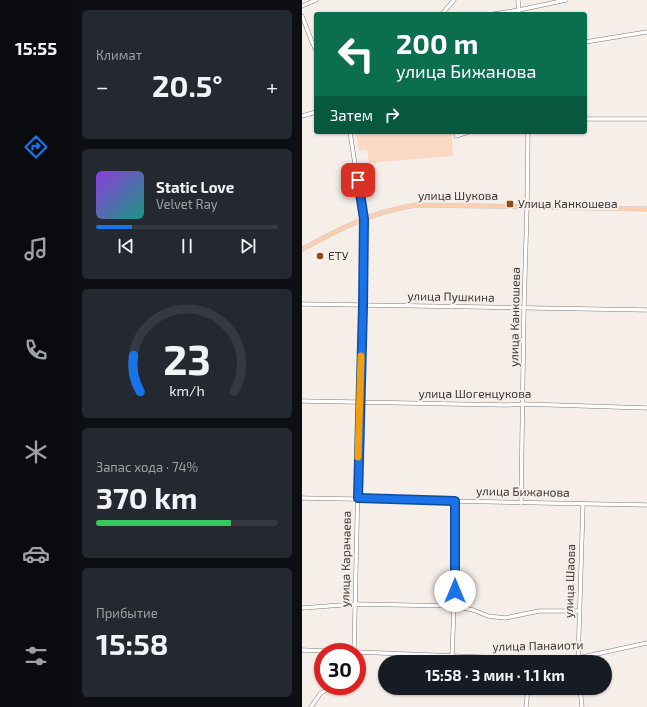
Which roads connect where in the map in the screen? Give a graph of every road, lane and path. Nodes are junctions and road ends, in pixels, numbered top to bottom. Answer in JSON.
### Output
{"nodes":[{"id":1,"x":316,"y":0,"type":"edge"},
{"id":2,"x":454,"y":0,"type":"edge"},
{"id":3,"x":518,"y":0,"type":"edge"},
{"id":4,"x":566,"y":0,"type":"edge"},
{"id":5,"x":302,"y":6,"type":"edge"},
{"id":6,"x":444,"y":12,"type":"edge"},
{"id":7,"x":519,"y":12,"type":"edge"},
{"id":8,"x":302,"y":16,"type":"edge"},
{"id":9,"x":647,"y":32,"type":"edge"},
{"id":10,"x":587,"y":42,"type":"edge"},
{"id":11,"x":314,"y":46,"type":"edge"},
{"id":12,"x":314,"y":113,"type":"edge"},
{"id":13,"x":302,"y":116,"type":"edge"},
{"id":14,"x":587,"y":119,"type":"edge"},
{"id":15,"x":647,"y":119,"type":"edge"},
{"id":16,"x":350,"y":134,"type":"edge"},
{"id":17,"x":462,"y":134,"type":"edge"},
{"id":18,"x":528,"y":134,"type":"edge"},
{"id":19,"x":456,"y":136,"type":"dead end"},
{"id":20,"x":528,"y":207,"type":"junction"},
{"id":21,"x":647,"y":209,"type":"edge"},
{"id":22,"x":364,"y":219,"type":"junction"},
{"id":23,"x":302,"y":249,"type":"edge"},
{"id":24,"x":302,"y":304,"type":"edge"},
{"id":25,"x":363,"y":306,"type":"junction"},
{"id":26,"x":524,"y":308,"type":"junction"},
{"id":27,"x":647,"y":310,"type":"edge"},
{"id":28,"x":302,"y":401,"type":"edge"},
{"id":29,"x":360,"y":402,"type":"junction"},
{"id":30,"x":523,"y":404,"type":"junction"},
{"id":31,"x":647,"y":408,"type":"edge"},
{"id":32,"x":302,"y":498,"type":"edge"},
{"id":33,"x":358,"y":498,"type":"junction"},
{"id":34,"x":455,"y":501,"type":"junction"},
{"id":35,"x":521,"y":502,"type":"junction"},
{"id":36,"x":583,"y":504,"type":"junction"},
{"id":37,"x":647,"y":505,"type":"edge"},
{"id":38,"x":355,"y":604,"type":"junction"},
{"id":39,"x":454,"y":606,"type":"junction"},
{"id":40,"x":302,"y":608,"type":"edge"},
{"id":41,"x":579,"y":612,"type":"junction"},
{"id":42,"x":355,"y":643,"type":"edge"},
{"id":43,"x":647,"y":643,"type":"edge"},
{"id":44,"x":302,"y":650,"type":"edge"},
{"id":45,"x":314,"y":650,"type":"edge"},
{"id":46,"x":366,"y":652,"type":"edge"},
{"id":47,"x":427,"y":655,"type":"edge"},
{"id":48,"x":452,"y":655,"type":"edge"},
{"id":49,"x":578,"y":655,"type":"edge"},
{"id":50,"x":598,"y":655,"type":"edge"},
{"id":51,"x":319,"y":695,"type":"edge"},
{"id":52,"x":527,"y":695,"type":"edge"},
{"id":53,"x":581,"y":695,"type":"edge"},
{"id":54,"x":311,"y":707,"type":"edge"},
{"id":55,"x":526,"y":707,"type":"edge"},
{"id":56,"x":582,"y":707,"type":"edge"}],
"edges":[{"from":1,"to":5,"type":"street"},
{"from":2,"to":6,"type":"street"},
{"from":3,"to":7,"type":"street"},
{"from":4,"to":7,"type":"street"},
{"from":8,"to":11,"type":"street"},
{"from":9,"to":10,"type":"street"},
{"from":12,"to":13,"type":"street"},
{"from":14,"to":15,"type":"street"},
{"from":16,"to":22,"type":"street","name":"улица Карачаева"},
{"from":17,"to":19,"type":"street"},
{"from":18,"to":20,"type":"street","name":"улица Канкошева"},
{"from":20,"to":21,"type":"main road","name":"улица Шукова"},
{"from":20,"to":22,"type":"main road","name":"улица Шукова"},
{"from":20,"to":26,"type":"street","name":"улица Канкошева"},
{"from":22,"to":23,"type":"main road","name":"улица Шукова"},
{"from":22,"to":25,"type":"street","name":"улица Карачаева"},
{"from":24,"to":25,"type":"street","name":"улица Пушкина"},
{"from":25,"to":26,"type":"street","name":"улица Пушкина"},
{"from":25,"to":29,"type":"street","name":"улица Карачаева"},
{"from":26,"to":27,"type":"street","name":"улица Пушкина"},
{"from":26,"to":30,"type":"street","name":"улица Канкошева"},
{"from":28,"to":29,"type":"street","name":"улица Шогенцукова"},
{"from":29,"to":30,"type":"street","name":"улица Шогенцукова"},
{"from":29,"to":33,"type":"street","name":"улица Карачаева"},
{"from":30,"to":31,"type":"street","name":"улица Шогенцукова"},
{"from":30,"to":35,"type":"street","name":"улица Канкошева"},
{"from":32,"to":33,"type":"street","name":"улица Бижанова"},
{"from":33,"to":34,"type":"street","name":"улица Бижанова"},
{"from":33,"to":38,"type":"street","name":"улица Карачаева"},
{"from":34,"to":35,"type":"street","name":"улица Бижанова"},
{"from":34,"to":39,"type":"street"},
{"from":35,"to":36,"type":"street","name":"улица Бижанова"},
{"from":36,"to":37,"type":"street","name":"улица Бижанова"},
{"from":36,"to":41,"type":"street","name":"улица Шаова"},
{"from":38,"to":39,"type":"street"},
{"from":38,"to":40,"type":"street"},
{"from":38,"to":42,"type":"street","name":"улица Карачаева"},
{"from":39,"to":41,"type":"street"},
{"from":39,"to":48,"type":"street"},
{"from":41,"to":49,"type":"street","name":"улица Шаова"},
{"from":43,"to":50,"type":"street","name":"улица Панаиоти"},
{"from":44,"to":45,"type":"street","name":"улица Панаиоти"},
{"from":46,"to":47,"type":"street","name":"улица Панаиоти"},
{"from":51,"to":54,"type":"street"},
{"from":52,"to":55,"type":"street"},
{"from":53,"to":56,"type":"street"}]}
